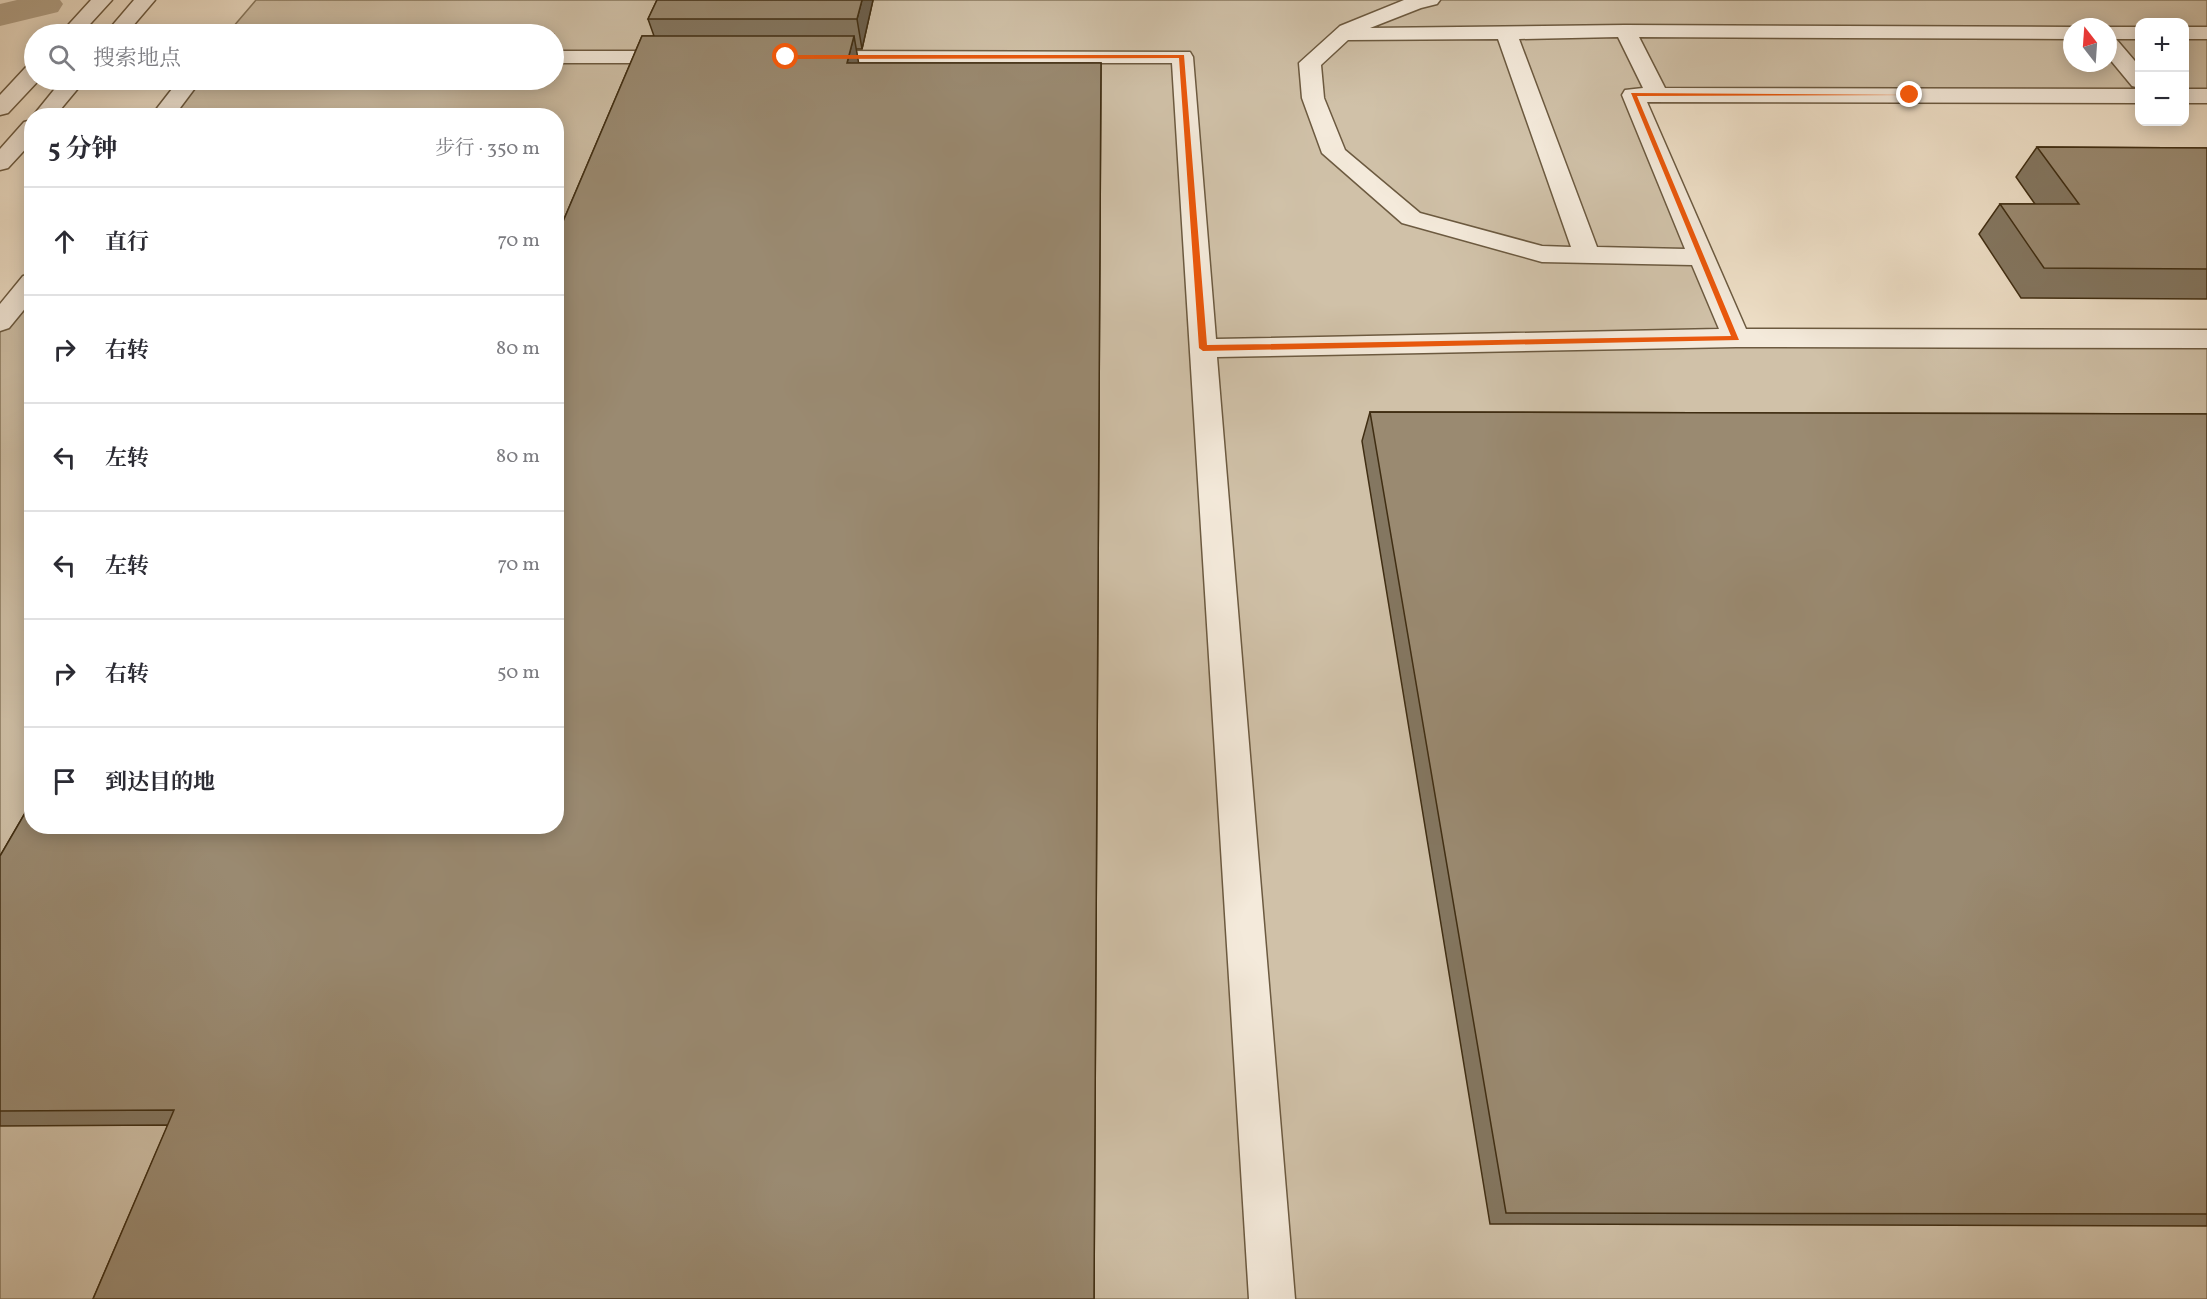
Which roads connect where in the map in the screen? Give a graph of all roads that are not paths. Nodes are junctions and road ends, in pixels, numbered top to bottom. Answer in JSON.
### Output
{"nodes":[{"id":1,"x":102,"y":0,"type":"edge"},
{"id":2,"x":146,"y":0,"type":"edge"},
{"id":3,"x":1430,"y":0,"type":"edge"},
{"id":4,"x":79,"y":24,"type":"edge"},
{"id":5,"x":124,"y":24,"type":"edge"},
{"id":6,"x":1625,"y":31,"type":"junction"},
{"id":7,"x":1506,"y":33,"type":"junction"},
{"id":8,"x":2063,"y":33,"type":"edge"},
{"id":9,"x":2189,"y":33,"type":"edge"},
{"id":10,"x":2207,"y":33,"type":"edge"},
{"id":11,"x":2135,"y":34,"type":"edge"},
{"id":12,"x":1343,"y":35,"type":"junction"},
{"id":13,"x":2117,"y":41,"type":"edge"},
{"id":14,"x":2117,"y":45,"type":"edge"},
{"id":15,"x":2135,"y":51,"type":"edge"},
{"id":16,"x":2117,"y":52,"type":"edge"},
{"id":17,"x":2189,"y":53,"type":"edge"},
{"id":18,"x":2207,"y":53,"type":"edge"},
{"id":19,"x":564,"y":57,"type":"edge"},
{"id":20,"x":708,"y":57,"type":"edge"},
{"id":21,"x":790,"y":57,"type":"edge"},
{"id":22,"x":2135,"y":76,"type":"edge"},
{"id":23,"x":24,"y":83,"type":"edge"},
{"id":24,"x":65,"y":90,"type":"edge"},
{"id":25,"x":182,"y":90,"type":"edge"},
{"id":26,"x":1657,"y":94,"type":"junction"},
{"id":27,"x":2135,"y":96,"type":"edge"},
{"id":28,"x":2189,"y":96,"type":"edge"},
{"id":29,"x":2207,"y":96,"type":"edge"},
{"id":30,"x":0,"y":108,"type":"edge"},
{"id":31,"x":49,"y":108,"type":"edge"},
{"id":32,"x":168,"y":108,"type":"edge"},
{"id":33,"x":24,"y":136,"type":"edge"},
{"id":34,"x":0,"y":162,"type":"edge"},
{"id":35,"x":1587,"y":255,"type":"junction"},
{"id":36,"x":1702,"y":257,"type":"junction"},
{"id":37,"x":24,"y":292,"type":"edge"},
{"id":38,"x":0,"y":322,"type":"edge"},
{"id":39,"x":1736,"y":338,"type":"junction"},
{"id":40,"x":2207,"y":339,"type":"edge"},
{"id":41,"x":1203,"y":348,"type":"junction"},
{"id":42,"x":1272,"y":1299,"type":"edge"}],
"edges":[{"from":1,"to":4,"type":"street"},
{"from":2,"to":5,"type":"street"},
{"from":3,"to":12,"type":"street"},
{"from":6,"to":7,"type":"street"},
{"from":6,"to":8,"type":"street"},
{"from":6,"to":26,"type":"street"},
{"from":7,"to":12,"type":"street"},
{"from":7,"to":35,"type":"street"},
{"from":9,"to":10,"type":"street"},
{"from":11,"to":13,"type":"street"},
{"from":12,"to":35,"type":"street"},
{"from":14,"to":15,"type":"street"},
{"from":16,"to":22,"type":"street"},
{"from":17,"to":18,"type":"street"},
{"from":19,"to":20,"type":"street"},
{"from":21,"to":41,"type":"street"},
{"from":23,"to":30,"type":"street"},
{"from":24,"to":31,"type":"street"},
{"from":25,"to":32,"type":"street"},
{"from":26,"to":27,"type":"street"},
{"from":26,"to":36,"type":"street"},
{"from":28,"to":29,"type":"street"},
{"from":33,"to":34,"type":"street"},
{"from":35,"to":36,"type":"street"},
{"from":36,"to":39,"type":"street"},
{"from":37,"to":38,"type":"street"},
{"from":39,"to":40,"type":"street"},
{"from":39,"to":41,"type":"street"},
{"from":41,"to":42,"type":"street"}]}
